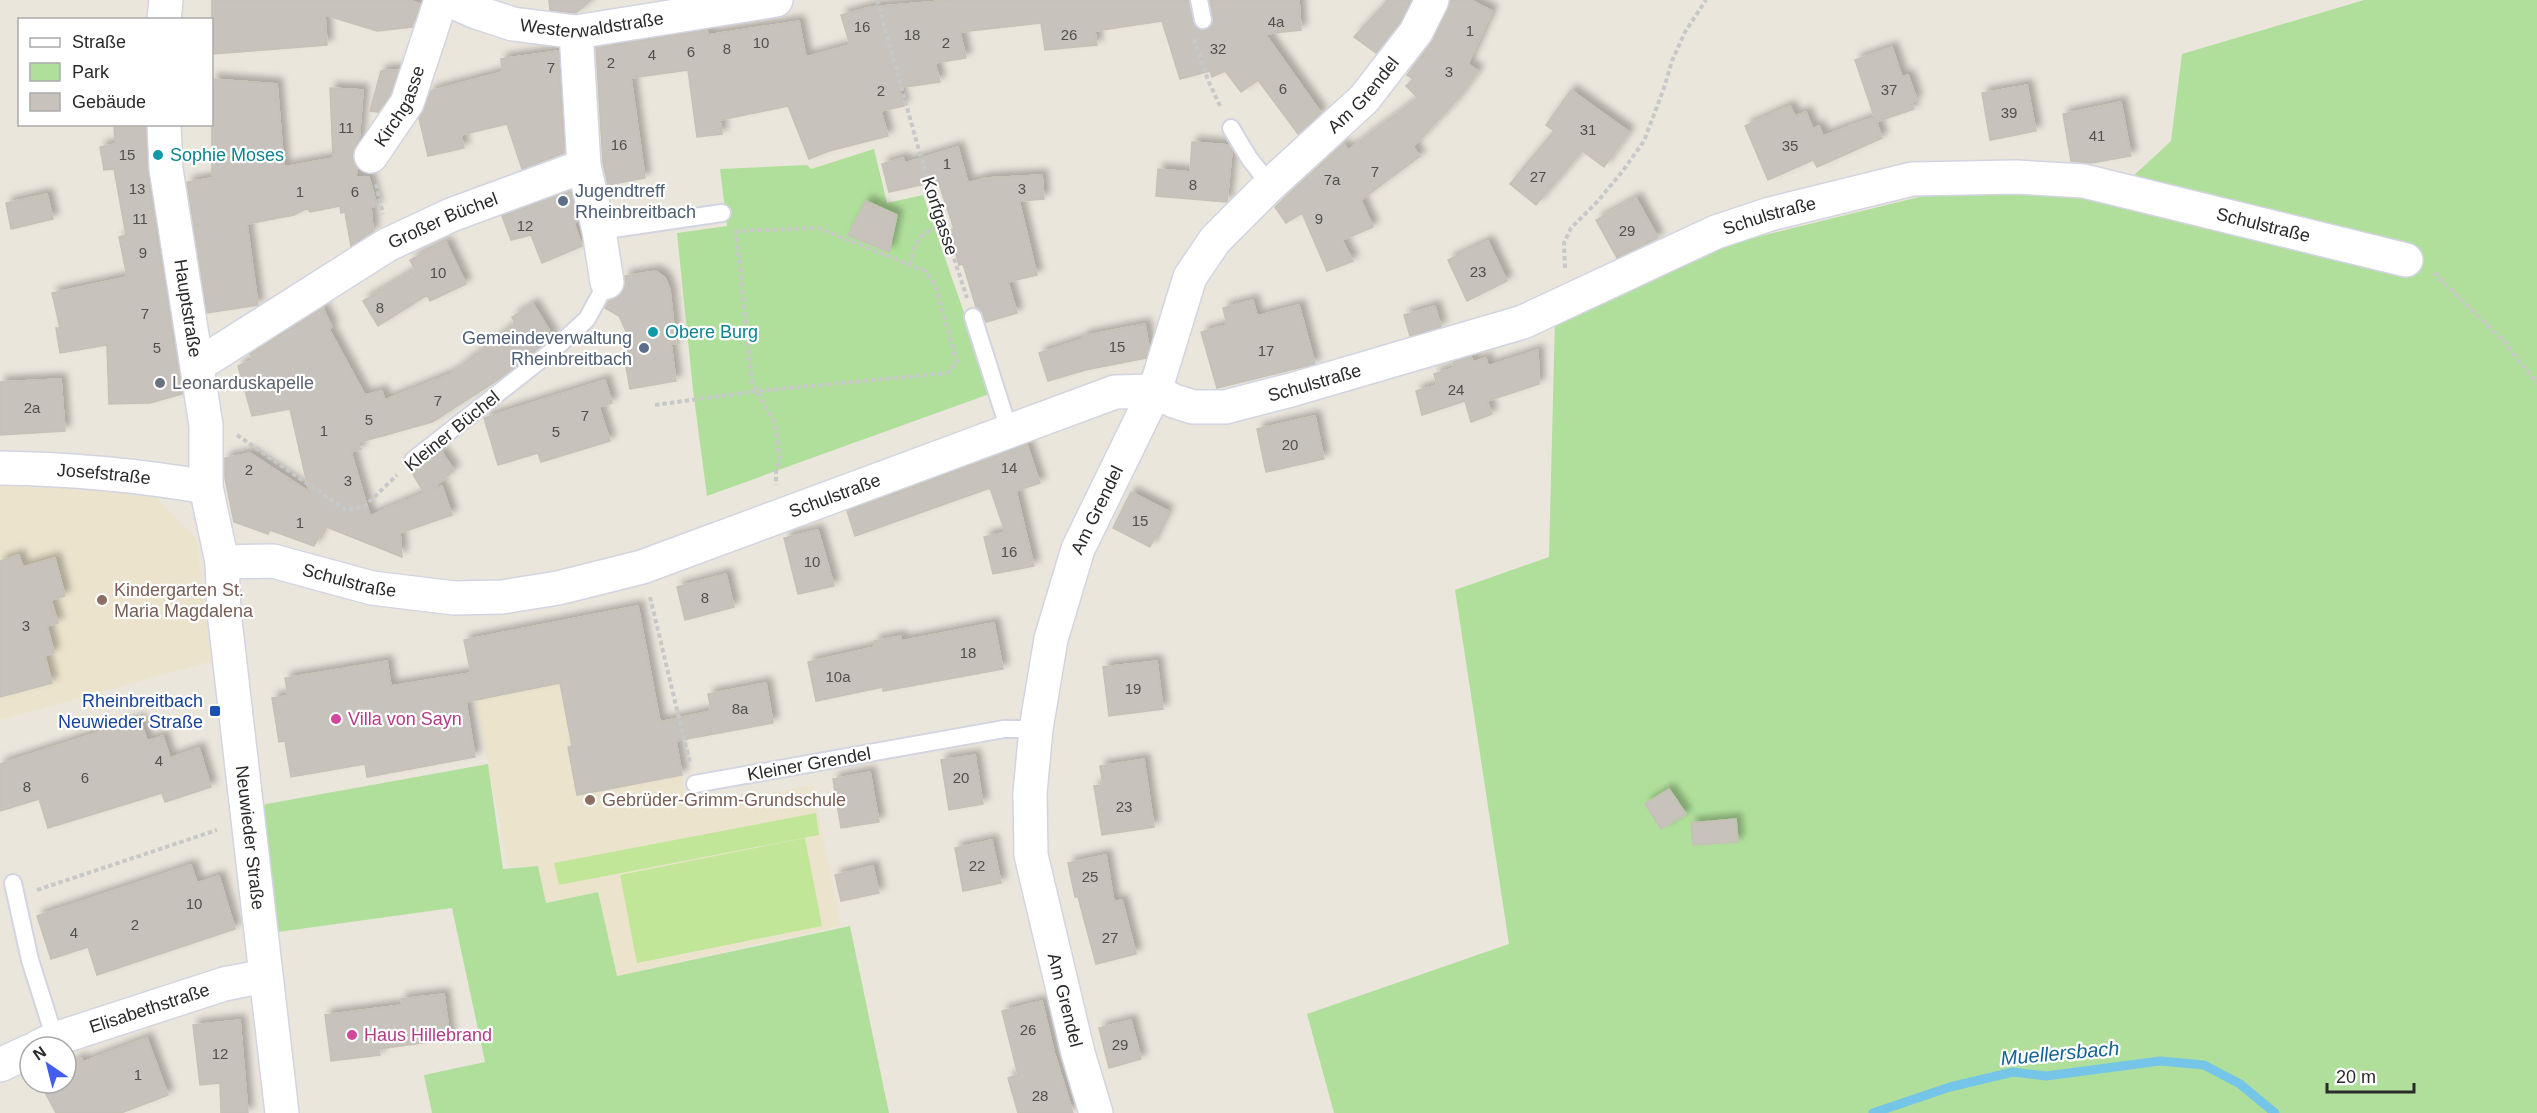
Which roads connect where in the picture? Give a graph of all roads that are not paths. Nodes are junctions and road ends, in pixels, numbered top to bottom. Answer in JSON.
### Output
{"nodes":[{"id":1,"x":166,"y":0,"type":"edge"},
{"id":2,"x":441,"y":0,"type":"edge"},
{"id":3,"x":448,"y":0,"type":"edge"},
{"id":4,"x":776,"y":0,"type":"edge"},
{"id":5,"x":1198,"y":0,"type":"edge"},
{"id":6,"x":1432,"y":0,"type":"edge"},
{"id":7,"x":646,"y":11,"type":"edge"},
{"id":8,"x":164,"y":18,"type":"edge"},
{"id":9,"x":1203,"y":20,"type":"road end"},
{"id":10,"x":576,"y":32,"type":"junction"},
{"id":11,"x":1228,"y":122,"type":"road end"},
{"id":12,"x":164,"y":126,"type":"edge"},
{"id":13,"x":371,"y":156,"type":"road end"},
{"id":14,"x":584,"y":166,"type":"junction"},
{"id":15,"x":1270,"y":185,"type":"junction"},
{"id":16,"x":722,"y":213,"type":"road end"},
{"id":17,"x":599,"y":231,"type":"junction"},
{"id":18,"x":2406,"y":260,"type":"road end"},
{"id":19,"x":607,"y":282,"type":"joint"},
{"id":20,"x":973,"y":317,"type":"road end"},
{"id":21,"x":196,"y":358,"type":"junction"},
{"id":22,"x":1155,"y":391,"type":"junction"},
{"id":23,"x":1009,"y":430,"type":"junction"},
{"id":24,"x":413,"y":460,"type":"road end"},
{"id":25,"x":0,"y":468,"type":"edge"},
{"id":26,"x":206,"y":487,"type":"junction"},
{"id":27,"x":222,"y":562,"type":"junction"},
{"id":28,"x":1036,"y":729,"type":"junction"},
{"id":29,"x":695,"y":784,"type":"road end"},
{"id":30,"x":14,"y":890,"type":"road end"},
{"id":31,"x":265,"y":976,"type":"junction"},
{"id":32,"x":40,"y":1035,"type":"edge"},
{"id":33,"x":73,"y":1035,"type":"edge"},
{"id":34,"x":18,"y":1057,"type":"edge"},
{"id":35,"x":0,"y":1065,"type":"edge"},
{"id":36,"x":282,"y":1113,"type":"edge"},
{"id":37,"x":1096,"y":1113,"type":"edge"}],
"edges":[{"from":1,"to":8,"type":"street"},
{"from":2,"to":13,"type":"street","name":"Kirchgasse"},
{"from":3,"to":10,"type":"street","name":"Westerwaldstraße"},
{"from":4,"to":7,"type":"street","name":"Westerwaldstraße"},
{"from":5,"to":9,"type":"lane"},
{"from":6,"to":15,"type":"street","name":"Am Grendel"},
{"from":7,"to":10,"type":"street","name":"Westerwaldstraße"},
{"from":10,"to":14,"type":"street"},
{"from":11,"to":15,"type":"lane"},
{"from":12,"to":21,"type":"street","name":"Hauptstraße"},
{"from":14,"to":17,"type":"street","name":"Kleiner Büchel"},
{"from":14,"to":21,"type":"street","name":"Großer Büchel"},
{"from":15,"to":22,"type":"street","name":"Am Grendel"},
{"from":16,"to":17,"type":"lane"},
{"from":17,"to":19,"type":"street","name":"Kleiner Büchel"},
{"from":18,"to":22,"type":"street","name":"Schulstraße"},
{"from":19,"to":24,"type":"lane","name":"Kleiner Büchel"},
{"from":20,"to":23,"type":"lane"},
{"from":21,"to":26,"type":"street","name":"Hauptstraße"},
{"from":22,"to":23,"type":"street","name":"Schulstraße"},
{"from":22,"to":28,"type":"street","name":"Am Grendel"},
{"from":23,"to":27,"type":"street","name":"Schulstraße"},
{"from":25,"to":26,"type":"street","name":"Josefstraße"},
{"from":26,"to":27,"type":"street","name":"Hauptstraße"},
{"from":27,"to":31,"type":"street","name":"Neuwieder Straße"},
{"from":28,"to":29,"type":"lane","name":"Kleiner Grendel"},
{"from":28,"to":37,"type":"street","name":"Am Grendel"},
{"from":30,"to":32,"type":"lane"},
{"from":31,"to":33,"type":"street","name":"Elisabethstraße"},
{"from":31,"to":36,"type":"street","name":"Neuwieder Straße"},
{"from":34,"to":35,"type":"street","name":"Elisabethstraße"}]}
